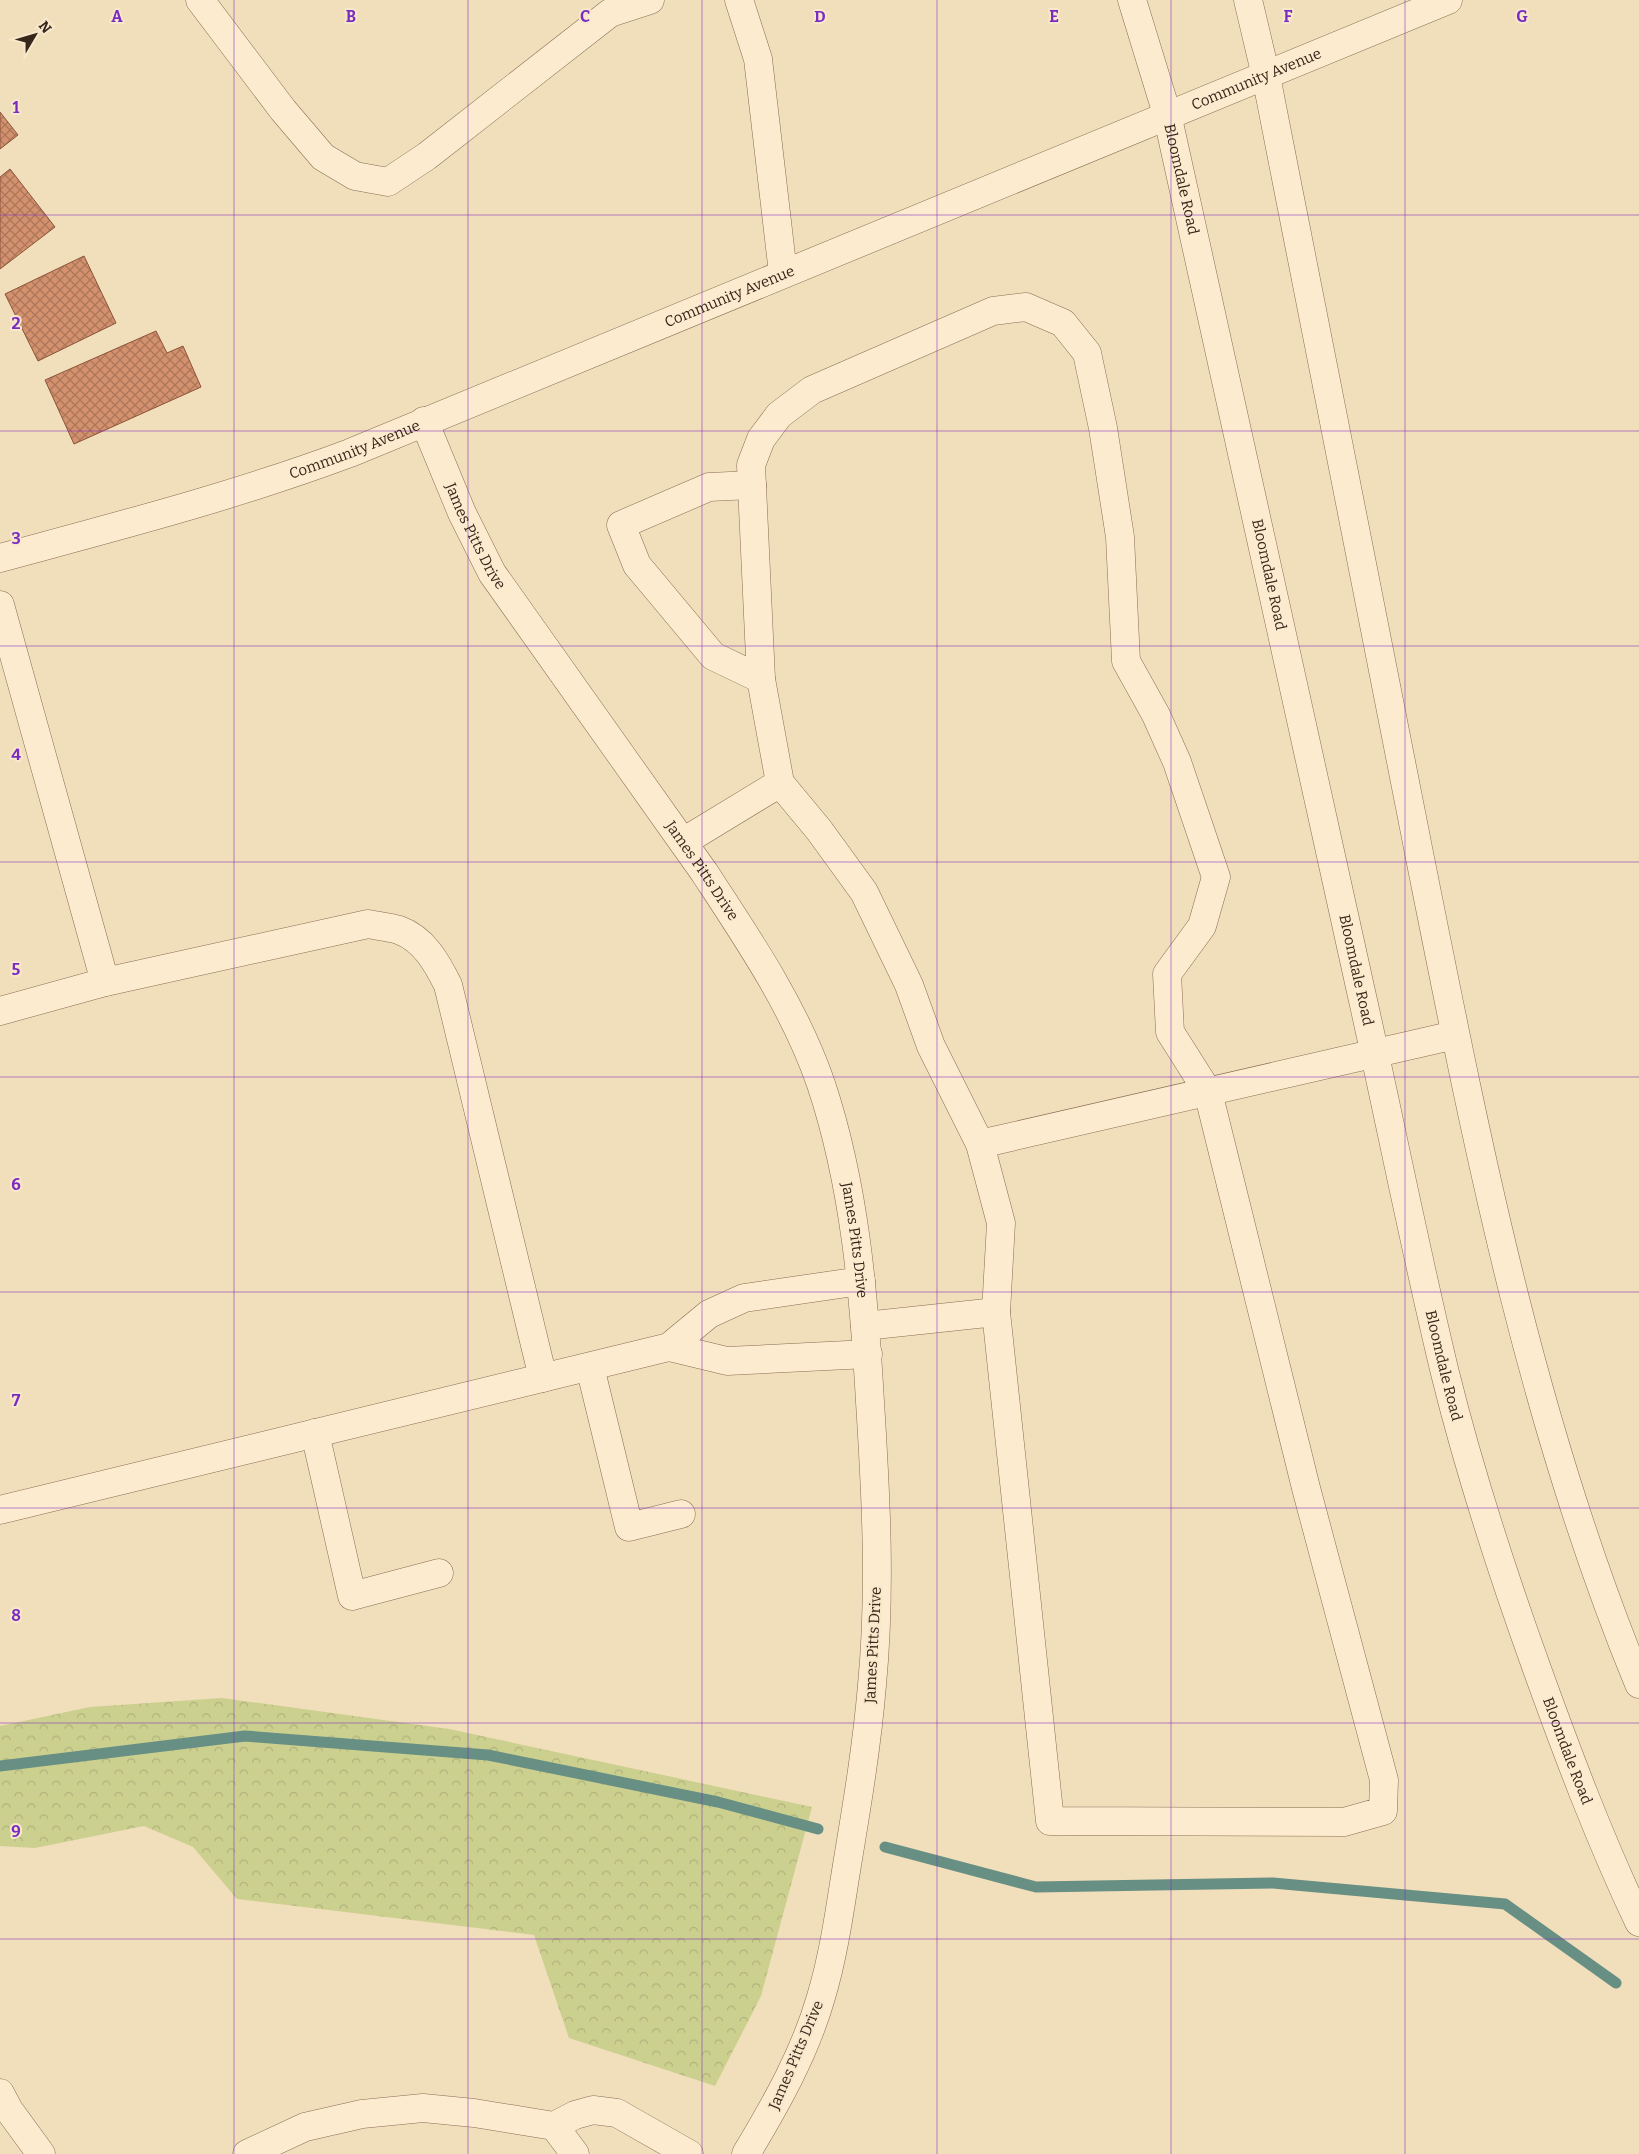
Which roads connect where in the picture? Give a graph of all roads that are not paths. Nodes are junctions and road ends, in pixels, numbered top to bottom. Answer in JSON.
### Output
{"nodes":[{"id":1,"x":200,"y":0,"type":"edge"},
{"id":2,"x":650,"y":0,"type":"edge"},
{"id":3,"x":739,"y":0,"type":"edge"},
{"id":4,"x":1132,"y":0,"type":"edge"},
{"id":5,"x":1248,"y":0,"type":"edge"},
{"id":6,"x":1448,"y":0,"type":"edge"},
{"id":7,"x":1266,"y":76,"type":"junction"},
{"id":8,"x":1167,"y":114,"type":"junction"},
{"id":9,"x":783,"y":273,"type":"junction"},
{"id":10,"x":424,"y":422,"type":"junction"},
{"id":11,"x":752,"y":485,"type":"junction"},
{"id":12,"x":0,"y":558,"type":"edge"},
{"id":13,"x":0,"y":605,"type":"edge"},
{"id":14,"x":761,"y":679,"type":"junction"},
{"id":15,"x":780,"y":783,"type":"junction"},
{"id":16,"x":683,"y":842,"type":"junction"},
{"id":17,"x":105,"y":982,"type":"junction"},
{"id":18,"x":0,"y":1011,"type":"edge"},
{"id":19,"x":1455,"y":1035,"type":"junction"},
{"id":20,"x":1375,"y":1053,"type":"junction"},
{"id":21,"x":1208,"y":1092,"type":"junction"},
{"id":22,"x":980,"y":1144,"type":"junction"},
{"id":23,"x":861,"y":1281,"type":"junction"},
{"id":24,"x":996,"y":1312,"type":"junction"},
{"id":25,"x":865,"y":1326,"type":"junction"},
{"id":26,"x":669,"y":1347,"type":"junction"},
{"id":27,"x":868,"y":1354,"type":"junction"},
{"id":28,"x":590,"y":1367,"type":"junction"},
{"id":29,"x":543,"y":1378,"type":"junction"},
{"id":30,"x":315,"y":1434,"type":"junction"},
{"id":31,"x":0,"y":1510,"type":"edge"},
{"id":32,"x":680,"y":1514,"type":"dead end"},
{"id":33,"x":439,"y":1573,"type":"dead end"},
{"id":34,"x":1639,"y":1684,"type":"edge"},
{"id":35,"x":1639,"y":1922,"type":"edge"},
{"id":36,"x":0,"y":2094,"type":"edge"},
{"id":37,"x":554,"y":2126,"type":"junction"},
{"id":38,"x":41,"y":2154,"type":"edge"},
{"id":39,"x":247,"y":2154,"type":"edge"},
{"id":40,"x":575,"y":2154,"type":"edge"},
{"id":41,"x":689,"y":2154,"type":"edge"},
{"id":42,"x":746,"y":2154,"type":"edge"}],
"edges":[{"from":1,"to":2,"type":"street"},
{"from":3,"to":9,"type":"street"},
{"from":4,"to":8,"type":"street","name":"Bloomdale Road"},
{"from":5,"to":7,"type":"street"},
{"from":6,"to":7,"type":"street","name":"Community Avenue"},
{"from":7,"to":8,"type":"street","name":"Community Avenue"},
{"from":7,"to":19,"type":"street"},
{"from":8,"to":9,"type":"street","name":"Community Avenue"},
{"from":8,"to":20,"type":"street","name":"Bloomdale Road"},
{"from":9,"to":10,"type":"street","name":"Community Avenue"},
{"from":10,"to":12,"type":"street","name":"Community Avenue"},
{"from":10,"to":16,"type":"street","name":"James Pitts Drive"},
{"from":11,"to":14,"type":"street"},
{"from":11,"to":14,"type":"street"},
{"from":11,"to":21,"type":"street"},
{"from":13,"to":17,"type":"street"},
{"from":14,"to":15,"type":"street"},
{"from":15,"to":16,"type":"street"},
{"from":15,"to":22,"type":"street"},
{"from":16,"to":23,"type":"street","name":"James Pitts Drive"},
{"from":17,"to":18,"type":"street"},
{"from":17,"to":29,"type":"street"},
{"from":19,"to":20,"type":"street"},
{"from":19,"to":34,"type":"street"},
{"from":20,"to":21,"type":"street"},
{"from":20,"to":35,"type":"street","name":"Bloomdale Road"},
{"from":21,"to":22,"type":"street"},
{"from":21,"to":24,"type":"street"},
{"from":22,"to":24,"type":"street"},
{"from":23,"to":25,"type":"street","name":"James Pitts Drive"},
{"from":23,"to":26,"type":"street"},
{"from":24,"to":25,"type":"street"},
{"from":25,"to":27,"type":"street","name":"James Pitts Drive"},
{"from":26,"to":27,"type":"street"},
{"from":26,"to":28,"type":"street"},
{"from":27,"to":42,"type":"street","name":"James Pitts Drive"},
{"from":28,"to":29,"type":"street"},
{"from":28,"to":32,"type":"street"},
{"from":29,"to":30,"type":"street"},
{"from":30,"to":31,"type":"street"},
{"from":30,"to":33,"type":"street"},
{"from":36,"to":38,"type":"street"},
{"from":37,"to":39,"type":"street"},
{"from":37,"to":40,"type":"street"},
{"from":37,"to":41,"type":"street"}]}
